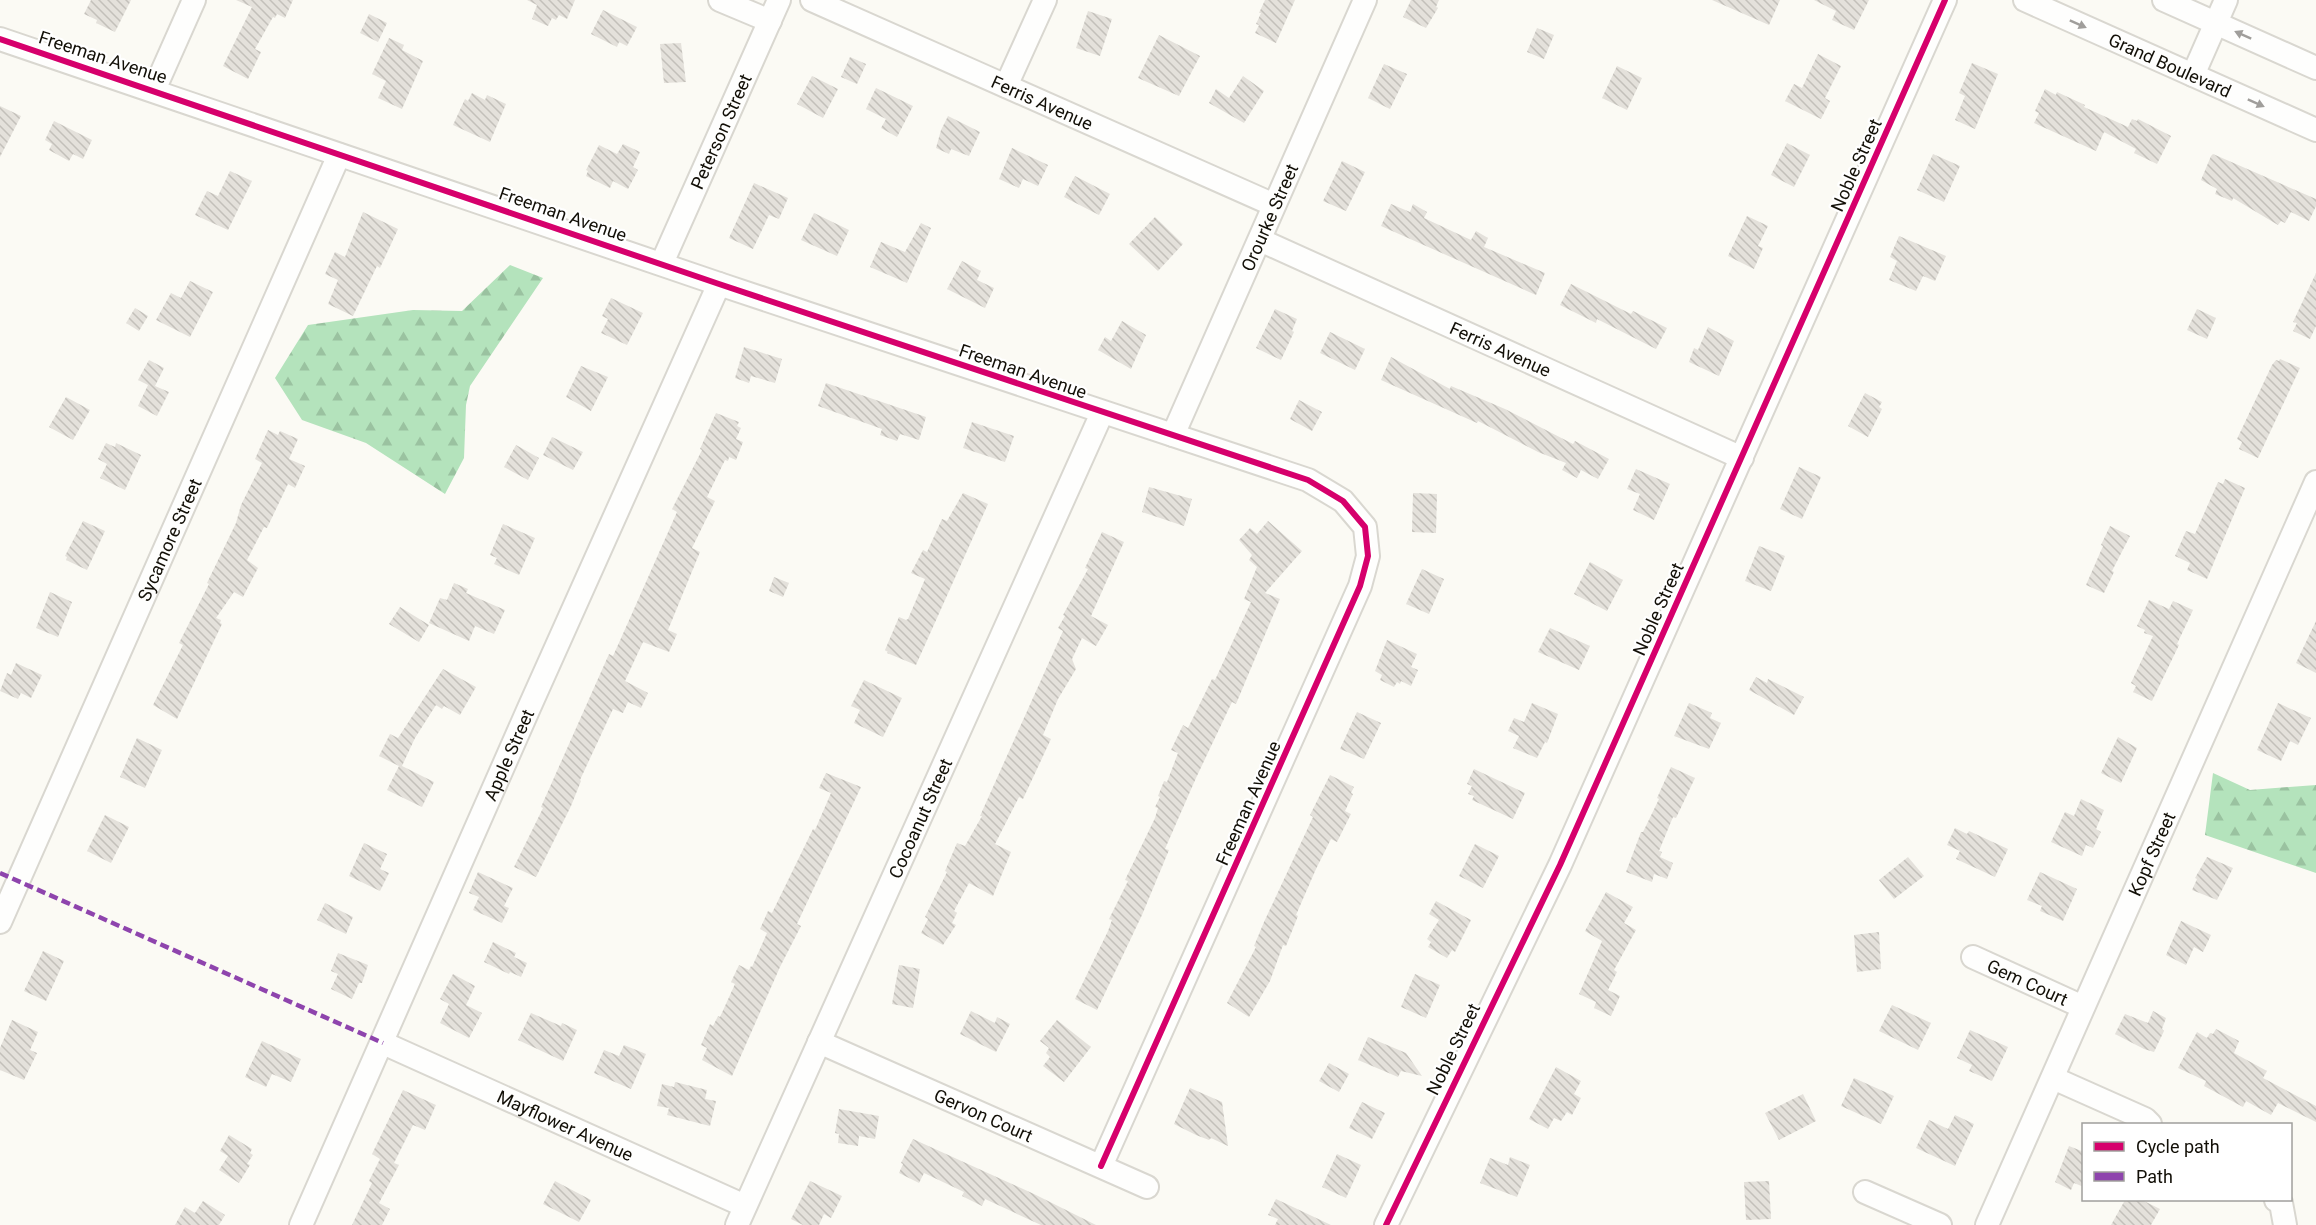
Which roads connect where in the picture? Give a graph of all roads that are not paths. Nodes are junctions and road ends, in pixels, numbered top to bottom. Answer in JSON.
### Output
{"nodes":[{"id":1,"x":194,"y":0,"type":"edge"},
{"id":2,"x":720,"y":0,"type":"edge"},
{"id":3,"x":779,"y":0,"type":"edge"},
{"id":4,"x":812,"y":0,"type":"edge"},
{"id":5,"x":1045,"y":0,"type":"edge"},
{"id":6,"x":1365,"y":0,"type":"edge"},
{"id":7,"x":1946,"y":0,"type":"edge"},
{"id":8,"x":2025,"y":0,"type":"edge"},
{"id":9,"x":2164,"y":0,"type":"edge"},
{"id":10,"x":2226,"y":0,"type":"edge"},
{"id":11,"x":770,"y":21,"type":"junction"},
{"id":12,"x":2216,"y":23,"type":"junction"},
{"id":13,"x":0,"y":39,"type":"edge"},
{"id":14,"x":2316,"y":68,"type":"edge"},
{"id":15,"x":2193,"y":75,"type":"junction"},
{"id":16,"x":1006,"y":86,"type":"junction"},
{"id":17,"x":154,"y":90,"type":"junction"},
{"id":18,"x":2316,"y":130,"type":"edge"},
{"id":19,"x":339,"y":155,"type":"junction"},
{"id":20,"x":1274,"y":205,"type":"junction"},
{"id":21,"x":1260,"y":240,"type":"junction"},
{"id":22,"x":662,"y":263,"type":"junction"},
{"id":23,"x":719,"y":284,"type":"junction"},
{"id":24,"x":1102,"y":413,"type":"junction"},
{"id":25,"x":1173,"y":435,"type":"junction"},
{"id":26,"x":1742,"y":458,"type":"junction"},
{"id":27,"x":2316,"y":482,"type":"edge"},
{"id":28,"x":0,"y":922,"type":"edge"},
{"id":29,"x":1973,"y":957,"type":"dead end"},
{"id":30,"x":2083,"y":1006,"type":"junction"},
{"id":31,"x":819,"y":1042,"type":"junction"},
{"id":32,"x":383,"y":1043,"type":"junction"},
{"id":33,"x":2053,"y":1078,"type":"junction"},
{"id":34,"x":2148,"y":1123,"type":"edge"},
{"id":35,"x":1101,"y":1166,"type":"junction"},
{"id":36,"x":1147,"y":1187,"type":"dead end"},
{"id":37,"x":1865,"y":1192,"type":"dead end"},
{"id":38,"x":2278,"y":1201,"type":"edge"},
{"id":39,"x":741,"y":1216,"type":"edge"},
{"id":40,"x":301,"y":1225,"type":"edge"},
{"id":41,"x":1386,"y":1225,"type":"edge"},
{"id":42,"x":1940,"y":1225,"type":"edge"},
{"id":43,"x":1987,"y":1225,"type":"edge"},
{"id":44,"x":2285,"y":1225,"type":"edge"}],
"edges":[{"from":1,"to":17,"type":"street"},
{"from":2,"to":11,"type":"street"},
{"from":3,"to":11,"type":"street","name":"Peterson Street"},
{"from":4,"to":16,"type":"street","name":"Ferris Avenue"},
{"from":5,"to":16,"type":"street"},
{"from":6,"to":20,"type":"street","name":"Orourke Street"},
{"from":7,"to":26,"type":"street","name":"Noble Street"},
{"from":8,"to":15,"type":"street","name":"Grand Boulevard","one_way":true},
{"from":9,"to":12,"type":"street"},
{"from":10,"to":12,"type":"street"},
{"from":11,"to":22,"type":"street","name":"Peterson Street"},
{"from":14,"to":12,"type":"street","one_way":true},
{"from":12,"to":15,"type":"street"},
{"from":13,"to":17,"type":"street","name":"Freeman Avenue"},
{"from":15,"to":18,"type":"street","name":"Grand Boulevard","one_way":true},
{"from":16,"to":20,"type":"street","name":"Ferris Avenue"},
{"from":17,"to":19,"type":"street","name":"Freeman Avenue"},
{"from":19,"to":22,"type":"street","name":"Freeman Avenue"},
{"from":19,"to":28,"type":"street","name":"Sycamore Street"},
{"from":20,"to":21,"type":"street","name":"Orourke Street"},
{"from":21,"to":25,"type":"street","name":"Orourke Street"},
{"from":21,"to":26,"type":"street","name":"Ferris Avenue"},
{"from":22,"to":23,"type":"street","name":"Freeman Avenue"},
{"from":23,"to":24,"type":"street","name":"Freeman Avenue"},
{"from":23,"to":32,"type":"street","name":"Apple Street"},
{"from":24,"to":25,"type":"street","name":"Freeman Avenue"},
{"from":24,"to":31,"type":"street","name":"Cocoanut Street"},
{"from":25,"to":35,"type":"street","name":"Freeman Avenue"},
{"from":26,"to":41,"type":"street","name":"Noble Street"},
{"from":27,"to":30,"type":"street","name":"Kopf Street"},
{"from":29,"to":30,"type":"street","name":"Gem Court"},
{"from":30,"to":33,"type":"street","name":"Kopf Street"},
{"from":31,"to":35,"type":"street","name":"Gervon Court"},
{"from":31,"to":39,"type":"street","name":"Cocoanut Street"},
{"from":32,"to":39,"type":"street","name":"Mayflower Avenue"},
{"from":32,"to":40,"type":"street","name":"Apple Street"},
{"from":33,"to":34,"type":"street"},
{"from":33,"to":43,"type":"street","name":"Kopf Street"},
{"from":35,"to":36,"type":"street","name":"Gervon Court"},
{"from":37,"to":42,"type":"street"},
{"from":38,"to":44,"type":"street"}]}
